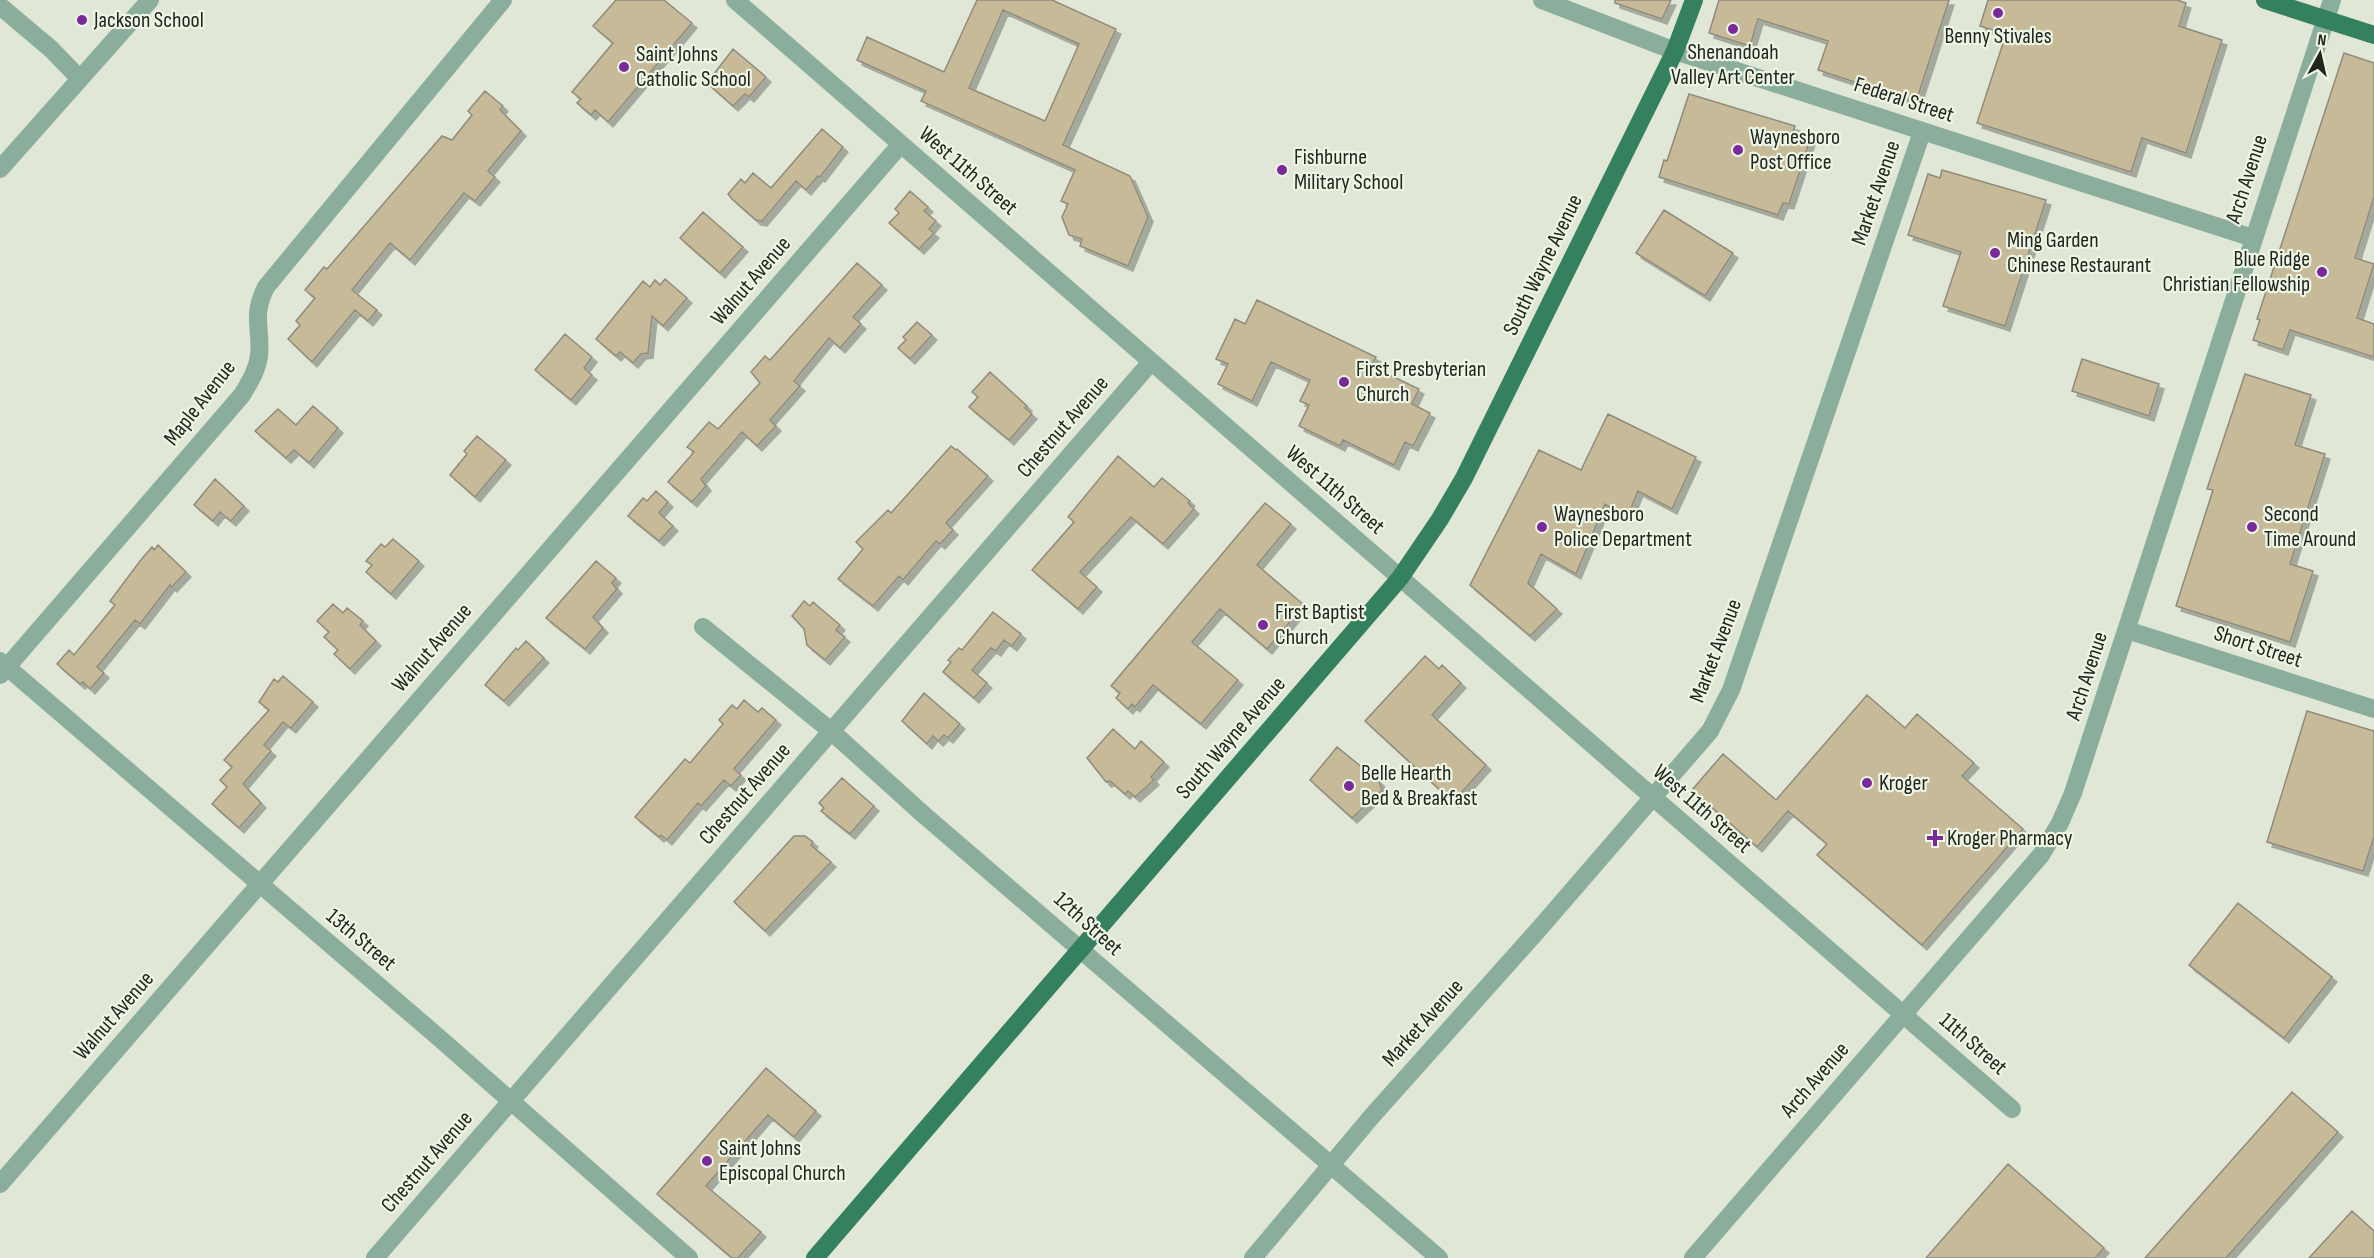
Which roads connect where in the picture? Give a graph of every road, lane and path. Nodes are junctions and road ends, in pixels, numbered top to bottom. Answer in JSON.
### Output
{"nodes":[{"id":1,"x":150,"y":0,"type":"edge"},
{"id":2,"x":503,"y":0,"type":"edge"},
{"id":3,"x":735,"y":0,"type":"edge"},
{"id":4,"x":1542,"y":0,"type":"edge"},
{"id":5,"x":1694,"y":0,"type":"edge"},
{"id":6,"x":2265,"y":0,"type":"edge"},
{"id":7,"x":2332,"y":0,"type":"edge"},
{"id":8,"x":0,"y":6,"type":"edge"},
{"id":9,"x":2325,"y":20,"type":"junction"},
{"id":10,"x":2374,"y":35,"type":"edge"},
{"id":11,"x":1675,"y":51,"type":"junction"},
{"id":12,"x":80,"y":79,"type":"junction"},
{"id":13,"x":1922,"y":132,"type":"junction"},
{"id":14,"x":901,"y":144,"type":"junction"},
{"id":15,"x":0,"y":169,"type":"edge"},
{"id":16,"x":2253,"y":238,"type":"junction"},
{"id":17,"x":1151,"y":362,"type":"junction"},
{"id":18,"x":1400,"y":578,"type":"junction"},
{"id":19,"x":703,"y":627,"type":"dead end"},
{"id":20,"x":2127,"y":630,"type":"junction"},
{"id":21,"x":2,"y":668,"type":"edge"},
{"id":22,"x":2374,"y":709,"type":"edge"},
{"id":23,"x":831,"y":731,"type":"junction"},
{"id":24,"x":1653,"y":798,"type":"junction"},
{"id":25,"x":259,"y":885,"type":"junction"},
{"id":26,"x":1081,"y":950,"type":"junction"},
{"id":27,"x":1903,"y":1016,"type":"junction"},
{"id":28,"x":510,"y":1102,"type":"junction"},
{"id":29,"x":2012,"y":1109,"type":"dead end"},
{"id":30,"x":1332,"y":1165,"type":"junction"},
{"id":31,"x":0,"y":1184,"type":"edge"},
{"id":32,"x":375,"y":1258,"type":"edge"},
{"id":33,"x":689,"y":1258,"type":"edge"},
{"id":34,"x":815,"y":1258,"type":"edge"},
{"id":35,"x":1253,"y":1258,"type":"edge"},
{"id":36,"x":1439,"y":1258,"type":"edge"},
{"id":37,"x":1693,"y":1258,"type":"edge"}],
"edges":[{"from":1,"to":12,"type":"street"},
{"from":2,"to":21,"type":"street","name":"Maple Avenue"},
{"from":3,"to":14,"type":"street","name":"West 11th Street"},
{"from":4,"to":11,"type":"street","name":"Federal Street"},
{"from":5,"to":11,"type":"main road","name":"South Wayne Avenue"},
{"from":6,"to":9,"type":"main road"},
{"from":7,"to":9,"type":"street","name":"Arch Avenue"},
{"from":8,"to":12,"type":"street"},
{"from":9,"to":10,"type":"main road"},
{"from":9,"to":16,"type":"street","name":"Arch Avenue"},
{"from":11,"to":13,"type":"street","name":"Federal Street"},
{"from":11,"to":18,"type":"main road","name":"South Wayne Avenue"},
{"from":12,"to":15,"type":"street"},
{"from":13,"to":16,"type":"street","name":"Federal Street"},
{"from":13,"to":24,"type":"street","name":"Market Avenue"},
{"from":14,"to":17,"type":"street","name":"West 11th Street"},
{"from":14,"to":25,"type":"street","name":"Walnut Avenue"},
{"from":16,"to":20,"type":"street","name":"Arch Avenue"},
{"from":17,"to":18,"type":"street","name":"West 11th Street"},
{"from":17,"to":23,"type":"street","name":"Chestnut Avenue"},
{"from":18,"to":24,"type":"street","name":"West 11th Street"},
{"from":18,"to":26,"type":"main road","name":"South Wayne Avenue"},
{"from":19,"to":23,"type":"street","name":"12th Street"},
{"from":20,"to":22,"type":"street","name":"Short Street"},
{"from":20,"to":27,"type":"street","name":"Arch Avenue"},
{"from":21,"to":25,"type":"street","name":"13th Street"},
{"from":23,"to":26,"type":"street","name":"12th Street"},
{"from":23,"to":28,"type":"street","name":"Chestnut Avenue"},
{"from":24,"to":27,"type":"street","name":"West 11th Street"},
{"from":24,"to":30,"type":"street","name":"Market Avenue"},
{"from":25,"to":28,"type":"street","name":"13th Street"},
{"from":25,"to":31,"type":"street","name":"Walnut Avenue"},
{"from":26,"to":30,"type":"street","name":"12th Street"},
{"from":26,"to":34,"type":"main road","name":"South Wayne Avenue"},
{"from":27,"to":29,"type":"street","name":"11th Street"},
{"from":27,"to":37,"type":"street","name":"Arch Avenue"},
{"from":28,"to":32,"type":"street","name":"Chestnut Avenue"},
{"from":28,"to":33,"type":"street","name":"13th Street"},
{"from":30,"to":35,"type":"street","name":"Market Avenue"},
{"from":30,"to":36,"type":"street","name":"12th Street"}]}
